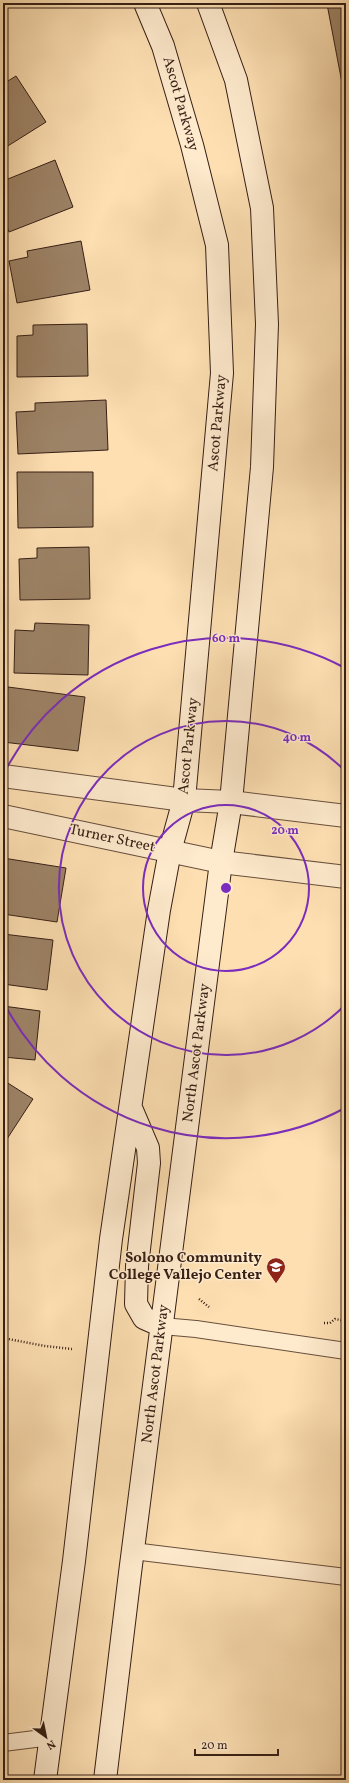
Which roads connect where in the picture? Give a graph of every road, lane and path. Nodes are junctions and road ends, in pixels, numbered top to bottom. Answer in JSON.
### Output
{"nodes":[{"id":1,"x":145,"y":3,"type":"edge"},
{"id":2,"x":208,"y":3,"type":"edge"},
{"id":3,"x":3,"y":776,"type":"edge"},
{"id":4,"x":184,"y":800,"type":"junction"},
{"id":5,"x":231,"y":802,"type":"junction"},
{"id":6,"x":3,"y":816,"type":"edge"},
{"id":7,"x":346,"y":816,"type":"edge"},
{"id":8,"x":170,"y":851,"type":"junction"},
{"id":9,"x":221,"y":862,"type":"junction"},
{"id":10,"x":346,"y":877,"type":"edge"},
{"id":11,"x":130,"y":1106,"type":"junction"},
{"id":12,"x":162,"y":1326,"type":"junction"},
{"id":13,"x":3,"y":1338,"type":"edge"},
{"id":14,"x":73,"y":1350,"type":"dead end"},
{"id":15,"x":346,"y":1351,"type":"edge"},
{"id":16,"x":133,"y":1551,"type":"junction"},
{"id":17,"x":346,"y":1577,"type":"edge"},
{"id":18,"x":51,"y":1737,"type":"junction"},
{"id":19,"x":3,"y":1743,"type":"edge"},
{"id":20,"x":45,"y":1780,"type":"edge"},
{"id":21,"x":105,"y":1780,"type":"edge"}],
"edges":[{"from":1,"to":4,"type":"main road","name":"Ascot Parkway"},
{"from":2,"to":5,"type":"main road"},
{"from":3,"to":4,"type":"main road"},
{"from":4,"to":5,"type":"main road"},
{"from":4,"to":8,"type":"main road","name":"Ascot Parkway"},
{"from":5,"to":7,"type":"main road"},
{"from":5,"to":9,"type":"main road","name":"North Ascot Parkway"},
{"from":6,"to":8,"type":"main road","name":"Turner Street"},
{"from":8,"to":9,"type":"main road","name":"Turner Street"},
{"from":8,"to":11,"type":"main road"},
{"from":9,"to":10,"type":"main road","name":"Turner Street"},
{"from":9,"to":12,"type":"main road","name":"North Ascot Parkway"},
{"from":11,"to":12,"type":"main road"},
{"from":11,"to":18,"type":"main road"},
{"from":12,"to":15,"type":"lane"},
{"from":12,"to":16,"type":"main road","name":"North Ascot Parkway"},
{"from":13,"to":14,"type":"path"},
{"from":16,"to":17,"type":"lane"},
{"from":16,"to":21,"type":"main road","name":"North Ascot Parkway"},
{"from":18,"to":19,"type":"lane"},
{"from":18,"to":20,"type":"main road"}]}
